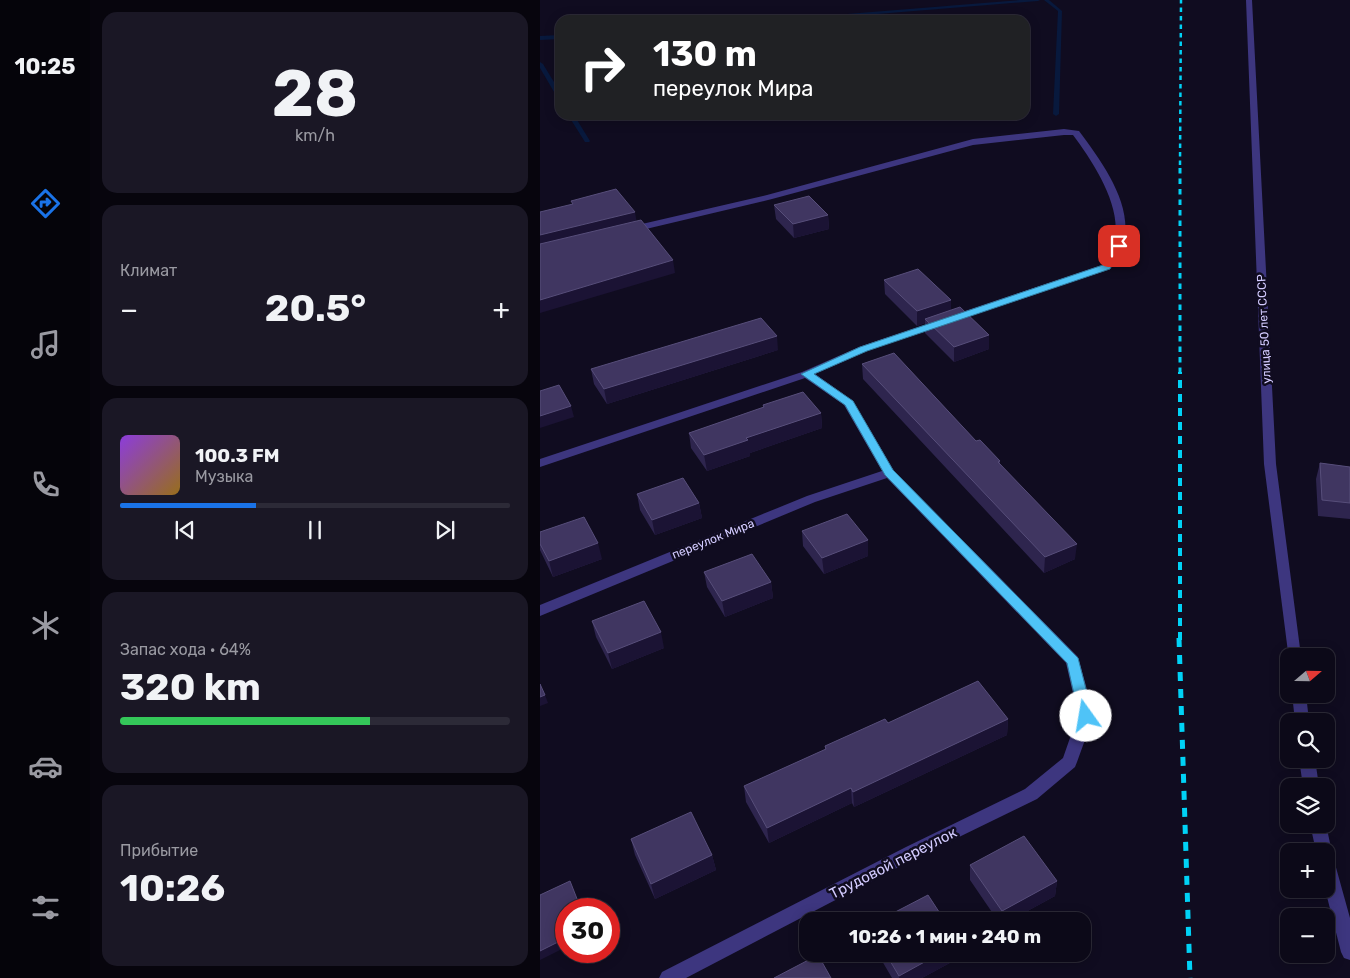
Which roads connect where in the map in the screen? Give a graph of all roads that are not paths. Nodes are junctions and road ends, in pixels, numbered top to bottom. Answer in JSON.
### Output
{"nodes":[{"id":1,"x":1249,"y":0,"type":"edge"},
{"id":2,"x":616,"y":233,"type":"edge"},
{"id":3,"x":806,"y":374,"type":"junction"},
{"id":4,"x":540,"y":463,"type":"edge"},
{"id":5,"x":889,"y":472,"type":"junction"},
{"id":6,"x":540,"y":611,"type":"edge"},
{"id":7,"x":1293,"y":648,"type":"edge"},
{"id":8,"x":1335,"y":893,"type":"edge"},
{"id":9,"x":1350,"y":952,"type":"edge"},
{"id":10,"x":668,"y":978,"type":"edge"}],
"edges":[{"from":1,"to":7,"type":"street","name":"улица 50 лет СССР"},
{"from":2,"to":3,"type":"street"},
{"from":3,"to":4,"type":"street"},
{"from":3,"to":5,"type":"street"},
{"from":5,"to":6,"type":"street","name":"переулок Мира"},
{"from":5,"to":10,"type":"street","name":"Трудовой переулок"},
{"from":8,"to":9,"type":"street"}]}
